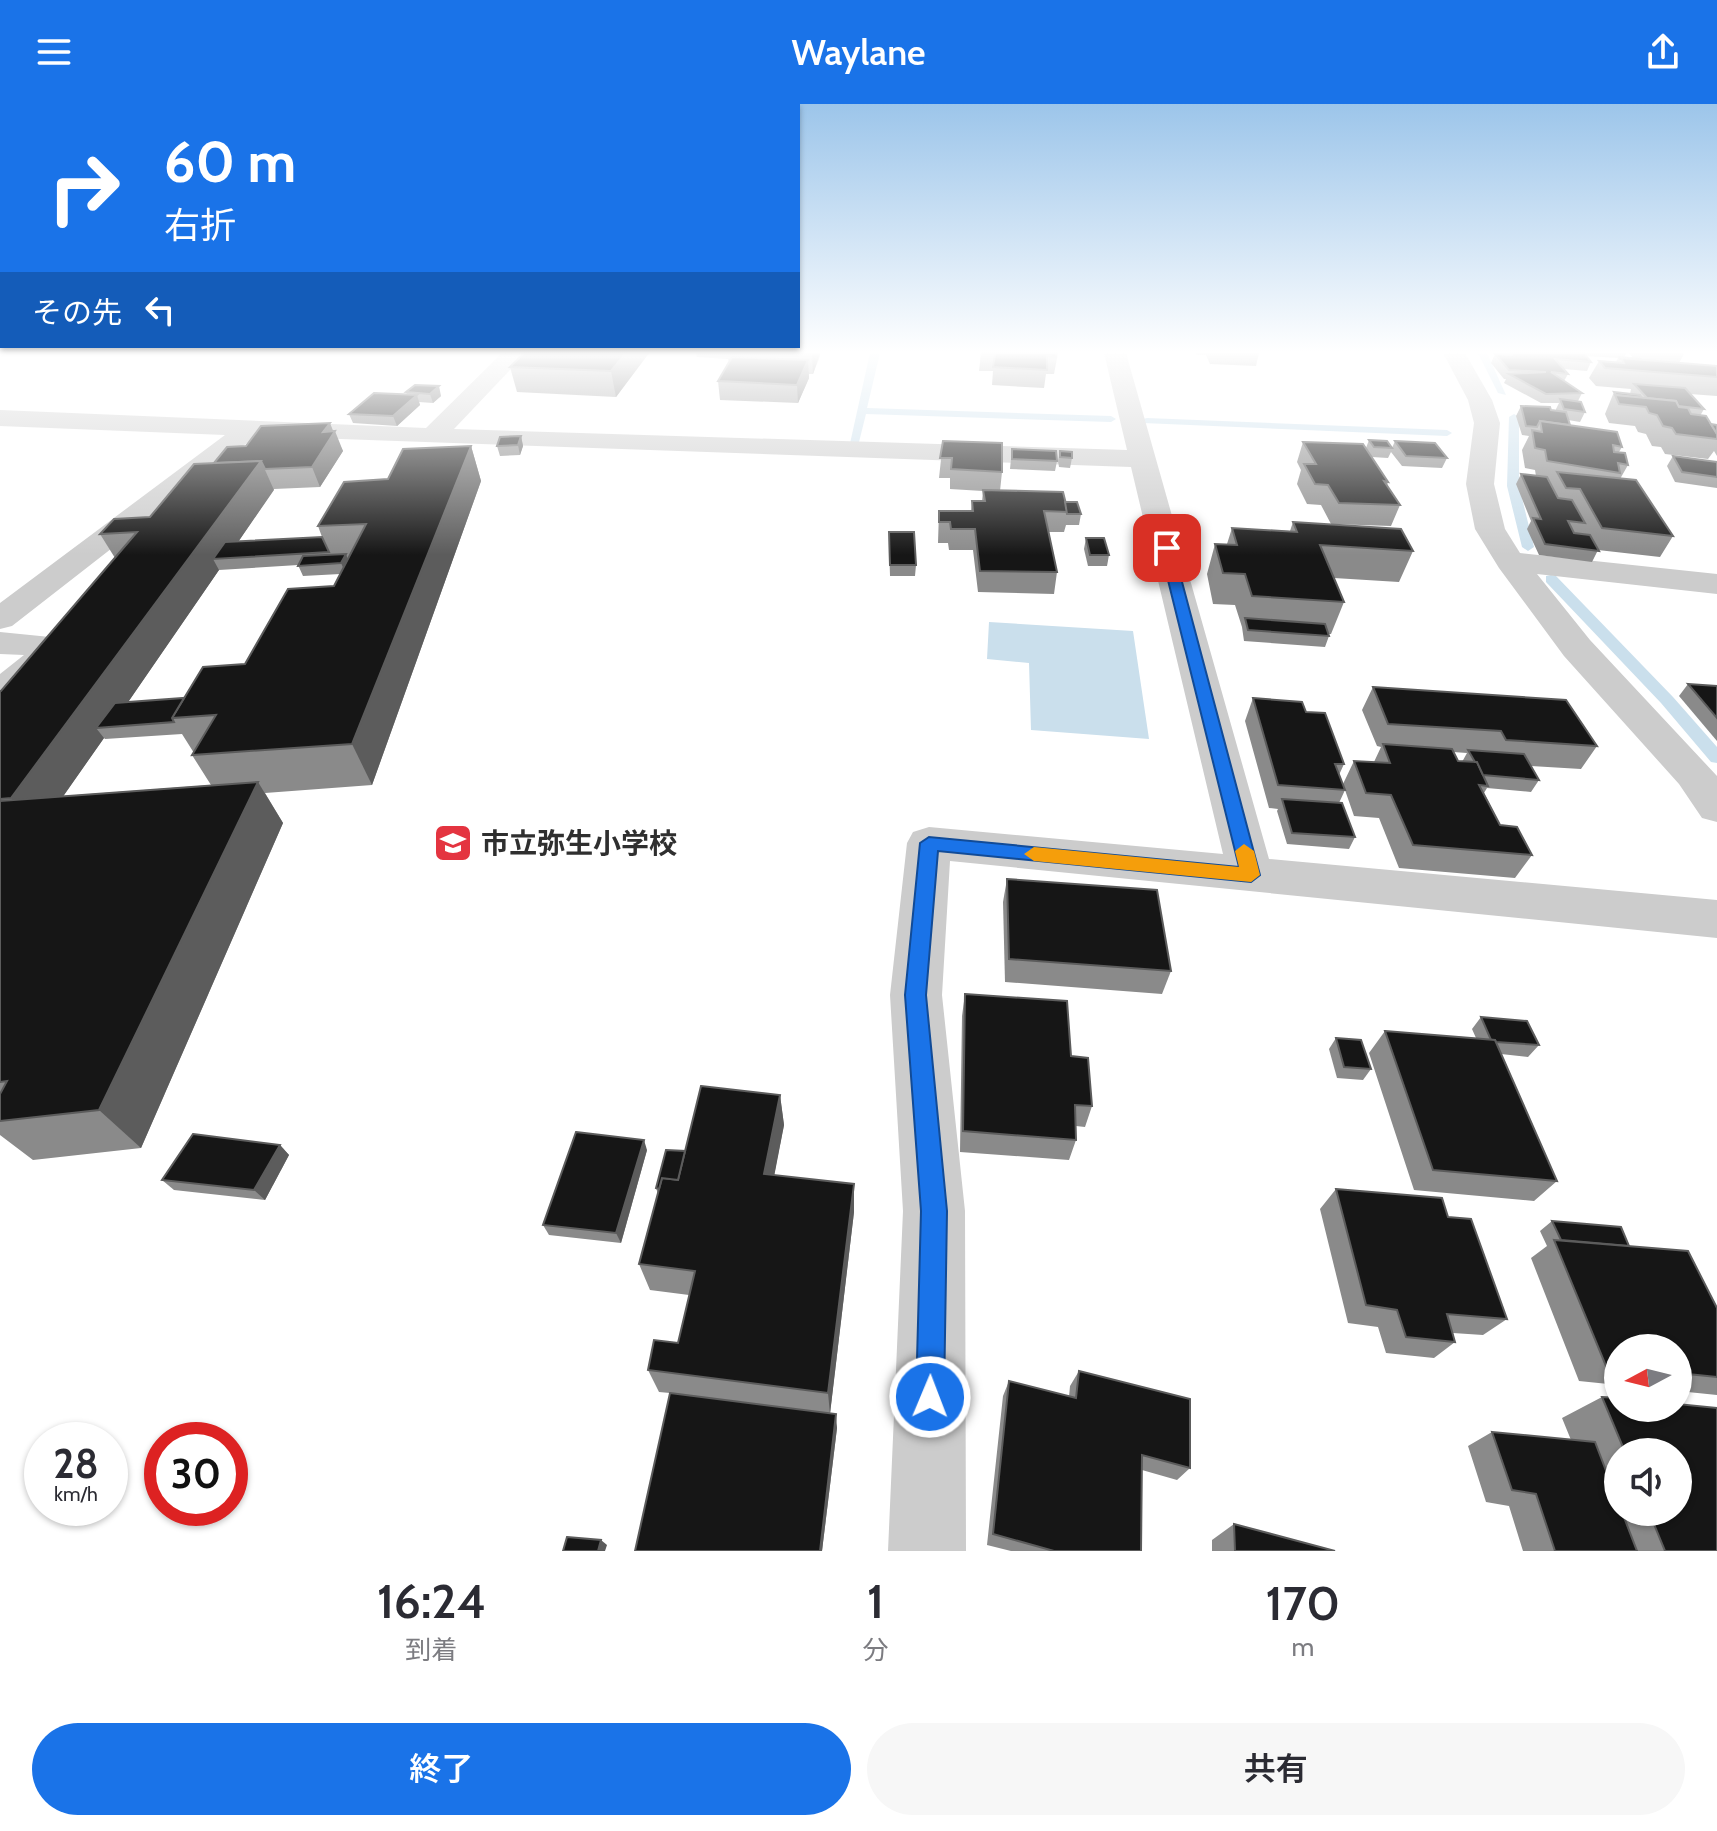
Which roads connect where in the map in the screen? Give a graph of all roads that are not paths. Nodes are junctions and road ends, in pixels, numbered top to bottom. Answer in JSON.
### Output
{"nodes":[{"id":1,"x":63,"y":421,"type":"edge"},
{"id":2,"x":448,"y":421,"type":"edge"},
{"id":3,"x":1133,"y":421,"type":"edge"},
{"id":4,"x":1486,"y":421,"type":"edge"},
{"id":5,"x":251,"y":428,"type":"junction"},
{"id":6,"x":433,"y":436,"type":"junction"},
{"id":7,"x":1144,"y":459,"type":"junction"},
{"id":8,"x":1510,"y":561,"type":"junction"},
{"id":9,"x":1717,"y":584,"type":"edge"},
{"id":10,"x":0,"y":619,"type":"edge"},
{"id":11,"x":0,"y":643,"type":"edge"},
{"id":12,"x":0,"y":693,"type":"edge"},
{"id":13,"x":1717,"y":807,"type":"edge"},
{"id":14,"x":1251,"y":875,"type":"junction"},
{"id":15,"x":1717,"y":919,"type":"edge"},
{"id":16,"x":927,"y":1551,"type":"edge"}],
"edges":[{"from":1,"to":5,"type":"street"},
{"from":2,"to":6,"type":"street"},
{"from":3,"to":7,"type":"street"},
{"from":4,"to":8,"type":"street"},
{"from":5,"to":6,"type":"street"},
{"from":5,"to":10,"type":"street"},
{"from":6,"to":7,"type":"street"},
{"from":7,"to":14,"type":"street"},
{"from":8,"to":9,"type":"street"},
{"from":8,"to":13,"type":"street"},
{"from":11,"to":12,"type":"street"},
{"from":14,"to":15,"type":"street"},
{"from":14,"to":16,"type":"street"}]}
